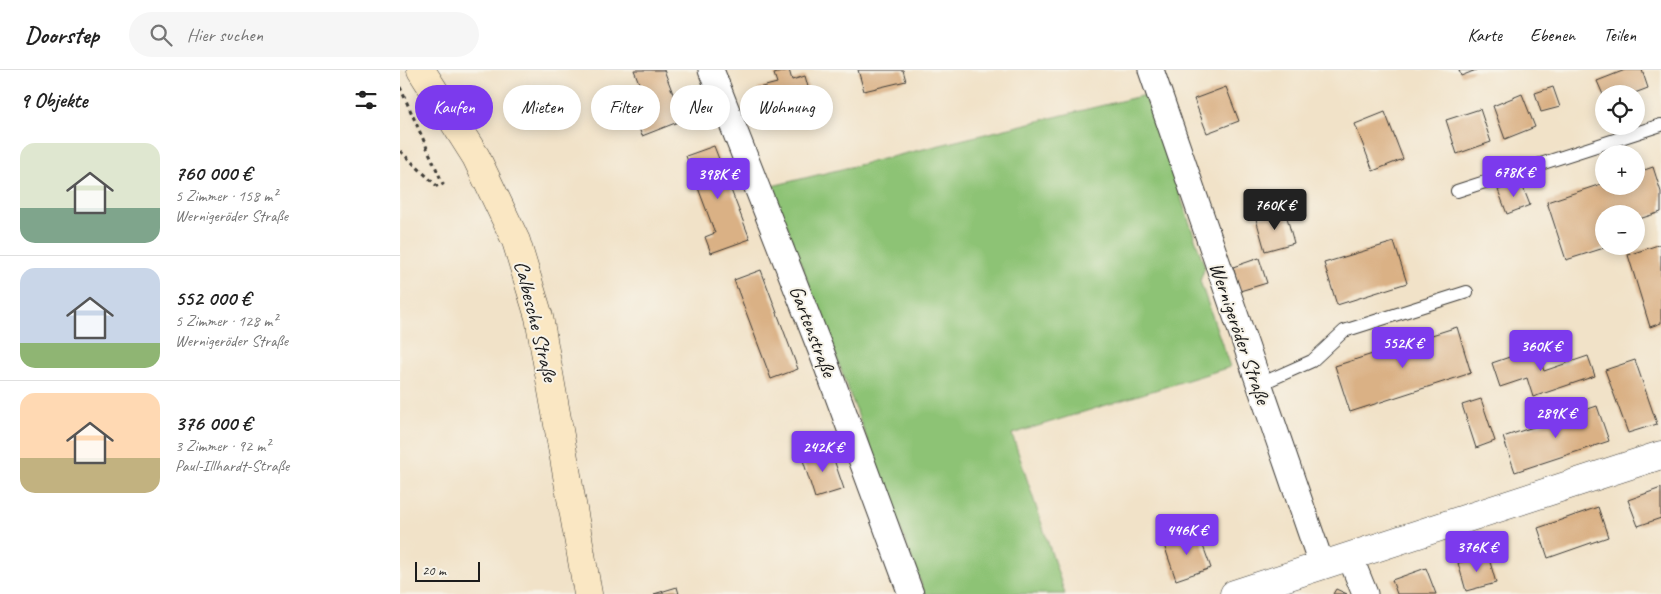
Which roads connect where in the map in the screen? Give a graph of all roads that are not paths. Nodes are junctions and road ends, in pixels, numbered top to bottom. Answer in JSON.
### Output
{"nodes":[{"id":1,"x":421,"y":70,"type":"edge"},
{"id":2,"x":711,"y":70,"type":"edge"},
{"id":3,"x":1151,"y":70,"type":"edge"},
{"id":4,"x":1661,"y":125,"type":"edge"},
{"id":5,"x":1457,"y":191,"type":"dead end"},
{"id":6,"x":1467,"y":292,"type":"dead end"},
{"id":7,"x":1258,"y":386,"type":"junction"},
{"id":8,"x":1661,"y":455,"type":"edge"},
{"id":9,"x":1350,"y":557,"type":"junction"},
{"id":10,"x":1322,"y":566,"type":"junction"},
{"id":11,"x":588,"y":594,"type":"edge"},
{"id":12,"x":911,"y":594,"type":"edge"},
{"id":13,"x":1234,"y":594,"type":"edge"},
{"id":14,"x":1365,"y":594,"type":"edge"}],
"edges":[{"from":1,"to":11,"type":"main road","name":"Calbesche Straße"},
{"from":2,"to":12,"type":"street","name":"Gartenstraße"},
{"from":3,"to":7,"type":"street","name":"Wernigeröder Straße"},
{"from":4,"to":5,"type":"lane"},
{"from":6,"to":7,"type":"lane"},
{"from":7,"to":10,"type":"street","name":"Wernigeröder Straße"},
{"from":8,"to":9,"type":"street"},
{"from":9,"to":10,"type":"street"},
{"from":9,"to":14,"type":"street"},
{"from":10,"to":13,"type":"street"}]}
